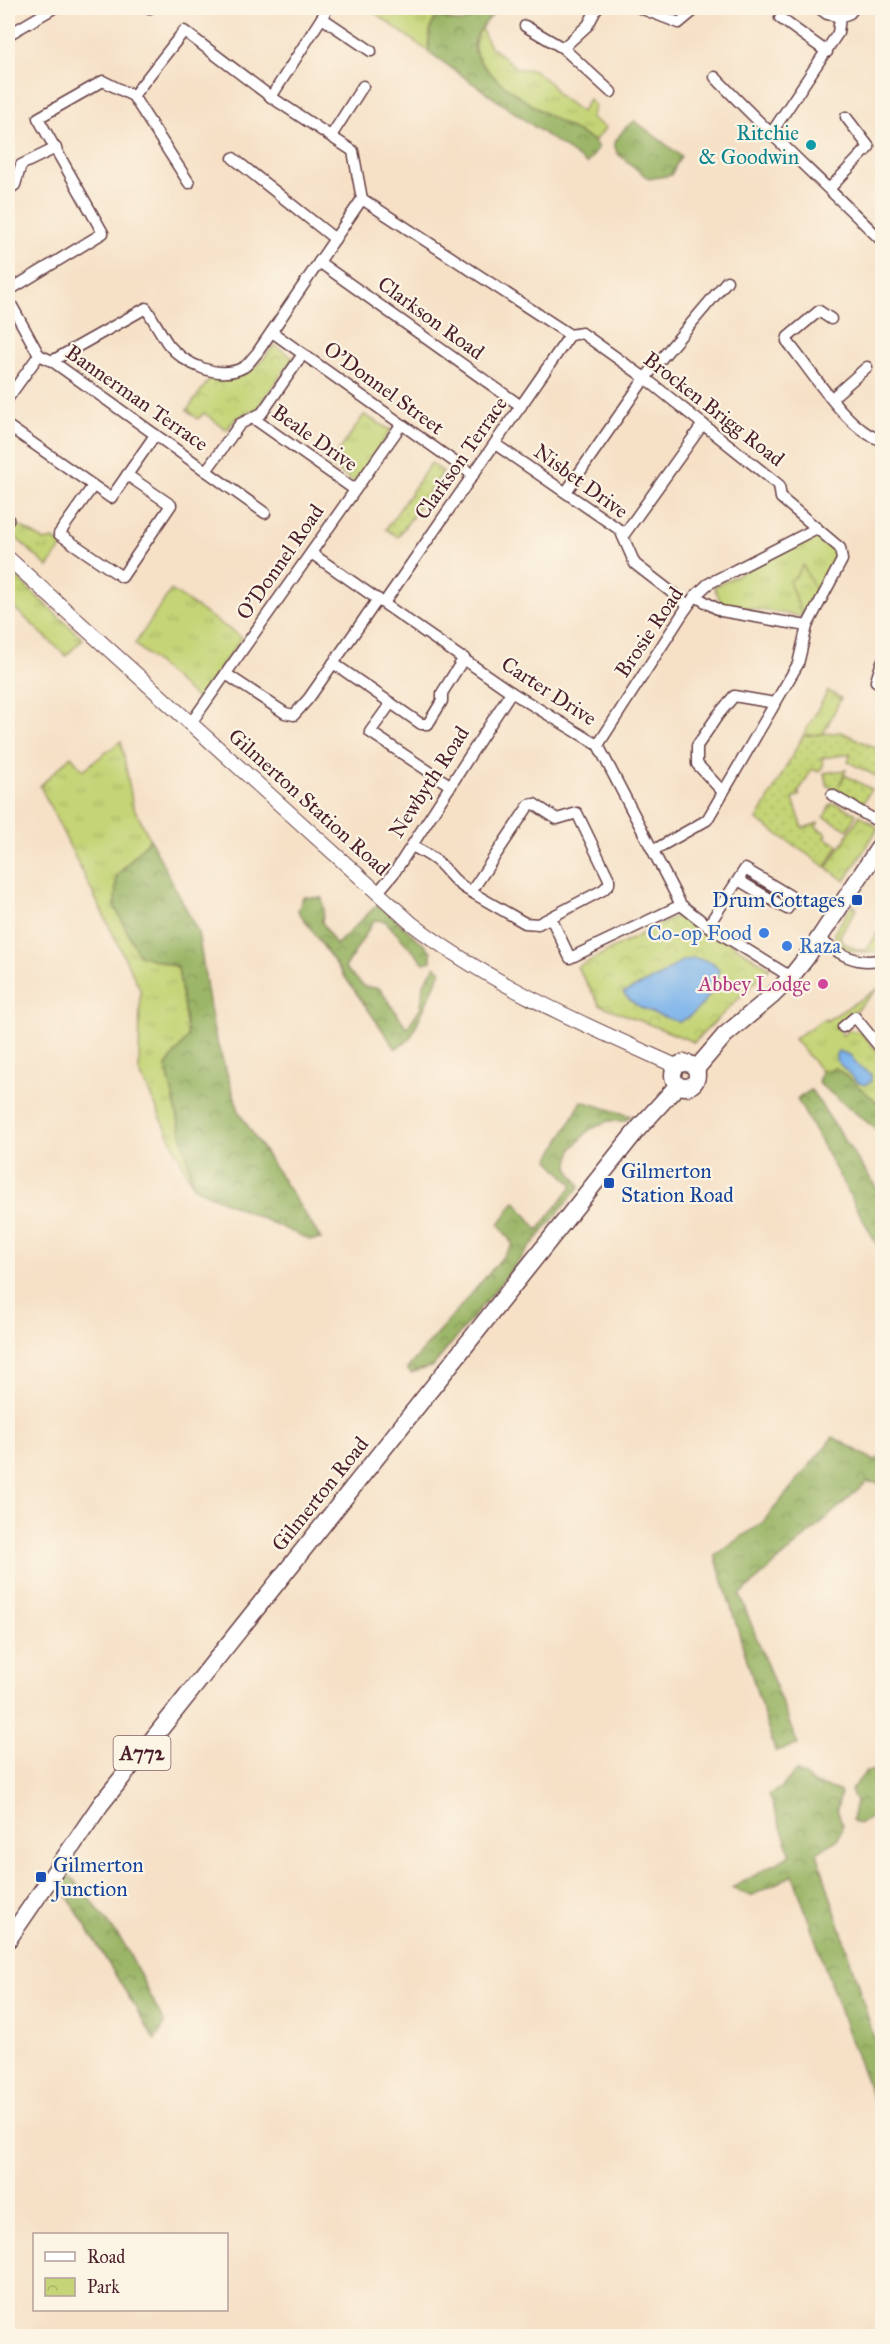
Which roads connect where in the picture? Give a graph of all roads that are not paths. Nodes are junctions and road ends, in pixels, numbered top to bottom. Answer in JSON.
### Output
{"nodes":[{"id":1,"x":54,"y":8,"type":"edge"},
{"id":2,"x":328,"y":8,"type":"edge"},
{"id":3,"x":597,"y":8,"type":"edge"},
{"id":4,"x":640,"y":8,"type":"edge"},
{"id":5,"x":696,"y":8,"type":"edge"},
{"id":6,"x":819,"y":8,"type":"edge"},
{"id":7,"x":854,"y":8,"type":"edge"},
{"id":8,"x":840,"y":17,"type":"junction"},
{"id":9,"x":322,"y":18,"type":"junction"},
{"id":10,"x":780,"y":18,"type":"dead end"},
{"id":11,"x":525,"y":26,"type":"dead end"},
{"id":12,"x":8,"y":35,"type":"edge"},
{"id":13,"x":562,"y":48,"type":"junction"},
{"id":14,"x":371,"y":51,"type":"dead end"},
{"id":15,"x":827,"y":52,"type":"junction"},
{"id":16,"x":715,"y":77,"type":"dead end"},
{"id":17,"x":363,"y":86,"type":"dead end"},
{"id":18,"x":610,"y":92,"type":"dead end"},
{"id":19,"x":133,"y":96,"type":"junction"},
{"id":20,"x":271,"y":97,"type":"junction"},
{"id":21,"x":846,"y":117,"type":"dead end"},
{"id":22,"x":770,"y":135,"type":"junction"},
{"id":23,"x":331,"y":136,"type":"junction"},
{"id":24,"x":56,"y":148,"type":"junction"},
{"id":25,"x":233,"y":158,"type":"dead end"},
{"id":26,"x":189,"y":183,"type":"dead end"},
{"id":27,"x":830,"y":188,"type":"junction"},
{"id":28,"x":8,"y":190,"type":"edge"},
{"id":29,"x":362,"y":199,"type":"junction"},
{"id":30,"x":335,"y":239,"type":"junction"},
{"id":31,"x":882,"y":241,"type":"edge"},
{"id":32,"x":319,"y":262,"type":"junction"},
{"id":33,"x":727,"y":281,"type":"dead end"},
{"id":34,"x":8,"y":291,"type":"edge"},
{"id":35,"x":8,"y":299,"type":"edge"},
{"id":36,"x":831,"y":320,"type":"dead end"},
{"id":37,"x":272,"y":332,"type":"junction"},
{"id":38,"x":570,"y":335,"type":"junction"},
{"id":39,"x":303,"y":354,"type":"junction"},
{"id":40,"x":39,"y":355,"type":"junction"},
{"id":41,"x":52,"y":361,"type":"junction"},
{"id":42,"x":867,"y":367,"type":"dead end"},
{"id":43,"x":645,"y":378,"type":"junction"},
{"id":44,"x":8,"y":398,"type":"edge"},
{"id":45,"x":832,"y":398,"type":"junction"},
{"id":46,"x":521,"y":406,"type":"junction"},
{"id":47,"x":253,"y":418,"type":"junction"},
{"id":48,"x":703,"y":423,"type":"junction"},
{"id":49,"x":401,"y":424,"type":"junction"},
{"id":50,"x":8,"y":426,"type":"edge"},
{"id":51,"x":155,"y":435,"type":"junction"},
{"id":52,"x":882,"y":440,"type":"edge"},
{"id":53,"x":495,"y":444,"type":"junction"},
{"id":54,"x":206,"y":471,"type":"junction"},
{"id":55,"x":127,"y":475,"type":"junction"},
{"id":56,"x":473,"y":475,"type":"junction"},
{"id":57,"x":93,"y":486,"type":"junction"},
{"id":58,"x":355,"y":490,"type":"junction"},
{"id":59,"x":566,"y":492,"type":"junction"},
{"id":60,"x":265,"y":513,"type":"dead end"},
{"id":61,"x":817,"y":528,"type":"junction"},
{"id":62,"x":623,"y":536,"type":"junction"},
{"id":63,"x":311,"y":553,"type":"junction"},
{"id":64,"x":8,"y":558,"type":"edge"},
{"id":65,"x":381,"y":601,"type":"junction"},
{"id":66,"x":692,"y":601,"type":"junction"},
{"id":67,"x":807,"y":626,"type":"junction"},
{"id":68,"x":464,"y":658,"type":"junction"},
{"id":69,"x":882,"y":662,"type":"edge"},
{"id":70,"x":333,"y":663,"type":"junction"},
{"id":71,"x":225,"y":674,"type":"junction"},
{"id":72,"x":882,"y":685,"type":"edge"},
{"id":73,"x":511,"y":692,"type":"junction"},
{"id":74,"x":391,"y":702,"type":"junction"},
{"id":75,"x":775,"y":703,"type":"junction"},
{"id":76,"x":191,"y":723,"type":"junction"},
{"id":77,"x":598,"y":745,"type":"junction"},
{"id":78,"x":450,"y":786,"type":"junction"},
{"id":79,"x":723,"y":792,"type":"junction"},
{"id":80,"x":832,"y":795,"type":"dead end"},
{"id":81,"x":882,"y":824,"type":"edge"},
{"id":82,"x":882,"y":843,"type":"edge"},
{"id":83,"x":412,"y":846,"type":"junction"},
{"id":84,"x":654,"y":850,"type":"junction"},
{"id":85,"x":738,"y":880,"type":"junction"},
{"id":86,"x":378,"y":892,"type":"junction"},
{"id":87,"x":471,"y":892,"type":"junction"},
{"id":88,"x":681,"y":905,"type":"junction"},
{"id":89,"x":551,"y":918,"type":"junction"},
{"id":90,"x":708,"y":926,"type":"junction"},
{"id":91,"x":819,"y":939,"type":"junction"},
{"id":92,"x":882,"y":959,"type":"edge"},
{"id":93,"x":791,"y":977,"type":"junction"},
{"id":94,"x":843,"y":1027,"type":"dead end"},
{"id":95,"x":882,"y":1050,"type":"edge"},
{"id":96,"x":676,"y":1066,"type":"junction"},
{"id":97,"x":696,"y":1069,"type":"junction"},
{"id":98,"x":678,"y":1086,"type":"junction"},
{"id":99,"x":8,"y":1940,"type":"edge"}],
"edges":[{"from":1,"to":12,"type":"street"},
{"from":2,"to":9,"type":"street"},
{"from":3,"to":13,"type":"street"},
{"from":4,"to":5,"type":"street"},
{"from":6,"to":8,"type":"street"},
{"from":7,"to":8,"type":"street"},
{"from":8,"to":15,"type":"street"},
{"from":9,"to":14,"type":"street"},
{"from":9,"to":20,"type":"street"},
{"from":10,"to":15,"type":"street"},
{"from":11,"to":13,"type":"street"},
{"from":13,"to":18,"type":"street"},
{"from":15,"to":22,"type":"street"},
{"from":16,"to":22,"type":"street"},
{"from":17,"to":23,"type":"street"},
{"from":19,"to":20,"type":"street"},
{"from":19,"to":24,"type":"street"},
{"from":19,"to":26,"type":"street"},
{"from":20,"to":23,"type":"street"},
{"from":21,"to":27,"type":"street"},
{"from":22,"to":27,"type":"street"},
{"from":23,"to":29,"type":"street"},
{"from":24,"to":28,"type":"street"},
{"from":24,"to":34,"type":"street"},
{"from":25,"to":30,"type":"street"},
{"from":27,"to":31,"type":"street"},
{"from":29,"to":30,"type":"street"},
{"from":29,"to":38,"type":"street","name":"Brocken Brigg Road"},
{"from":30,"to":32,"type":"street"},
{"from":32,"to":37,"type":"street"},
{"from":32,"to":46,"type":"street","name":"Clarkson Road"},
{"from":33,"to":43,"type":"street"},
{"from":35,"to":40,"type":"street","name":"Bannerman Terrace"},
{"from":36,"to":45,"type":"street"},
{"from":37,"to":39,"type":"street","name":"O'Donnel Street"},
{"from":37,"to":41,"type":"street"},
{"from":38,"to":43,"type":"street","name":"Brocken Brigg Road"},
{"from":38,"to":46,"type":"street","name":"Clarkson Terrace"},
{"from":39,"to":47,"type":"street"},
{"from":39,"to":49,"type":"street","name":"O'Donnel Street"},
{"from":40,"to":41,"type":"street","name":"Bannerman Terrace"},
{"from":40,"to":44,"type":"street"},
{"from":41,"to":51,"type":"street","name":"Bannerman Terrace"},
{"from":42,"to":45,"type":"street"},
{"from":43,"to":48,"type":"street","name":"Brocken Brigg Road"},
{"from":43,"to":59,"type":"street"},
{"from":45,"to":52,"type":"street"},
{"from":46,"to":53,"type":"street","name":"Clarkson Terrace"},
{"from":47,"to":54,"type":"street"},
{"from":47,"to":58,"type":"street","name":"Beale Drive"},
{"from":48,"to":61,"type":"street","name":"Brocken Brigg Road"},
{"from":48,"to":62,"type":"street"},
{"from":49,"to":56,"type":"street","name":"O'Donnel Street"},
{"from":49,"to":58,"type":"street","name":"O'Donnel Road"},
{"from":50,"to":57,"type":"street"},
{"from":51,"to":54,"type":"street","name":"Bannerman Terrace"},
{"from":51,"to":55,"type":"street"},
{"from":53,"to":56,"type":"street","name":"Clarkson Terrace"},
{"from":53,"to":59,"type":"street","name":"Nisbet Drive"},
{"from":54,"to":60,"type":"street","name":"Bannerman Terrace"},
{"from":55,"to":57,"type":"street"},
{"from":55,"to":57,"type":"street"},
{"from":56,"to":65,"type":"street","name":"Clarkson Terrace"},
{"from":58,"to":63,"type":"street","name":"O'Donnel Road"},
{"from":59,"to":62,"type":"street","name":"Nisbet Drive"},
{"from":61,"to":66,"type":"street","name":"Brosie Road"},
{"from":61,"to":67,"type":"street","name":"Brocken Brigg Road"},
{"from":62,"to":66,"type":"street","name":"Nisbet Drive"},
{"from":63,"to":65,"type":"street","name":"Carter Drive"},
{"from":63,"to":71,"type":"street","name":"O'Donnel Road"},
{"from":64,"to":76,"type":"street","name":"Gilmerton Station Road"},
{"from":65,"to":68,"type":"street","name":"Carter Drive"},
{"from":65,"to":70,"type":"street","name":"Clarkson Terrace"},
{"from":66,"to":67,"type":"street","name":"Nisbet Drive"},
{"from":66,"to":77,"type":"street","name":"Brosie Road"},
{"from":67,"to":75,"type":"street","name":"Brocken Brigg Road"},
{"from":68,"to":73,"type":"street","name":"Carter Drive"},
{"from":68,"to":74,"type":"street"},
{"from":69,"to":72,"type":"street"},
{"from":70,"to":71,"type":"street","name":"Clarkson Terrace"},
{"from":70,"to":74,"type":"street"},
{"from":71,"to":76,"type":"street","name":"O'Donnel Road"},
{"from":73,"to":77,"type":"street","name":"Carter Drive"},
{"from":73,"to":78,"type":"street","name":"Newbyth Road"},
{"from":74,"to":78,"type":"street"},
{"from":75,"to":79,"type":"street","name":"Brocken Brigg Road"},
{"from":75,"to":79,"type":"street"},
{"from":76,"to":86,"type":"street","name":"Gilmerton Station Road"},
{"from":77,"to":84,"type":"street","name":"Carter Drive"},
{"from":78,"to":83,"type":"street","name":"Newbyth Road"},
{"from":79,"to":84,"type":"street","name":"Brocken Brigg Road"},
{"from":80,"to":81,"type":"street"},
{"from":82,"to":91,"type":"main road","number":"A772"},
{"from":83,"to":86,"type":"street","name":"Newbyth Road"},
{"from":83,"to":87,"type":"street"},
{"from":84,"to":88,"type":"street","name":"Carter Drive"},
{"from":85,"to":85,"type":"street"},
{"from":85,"to":90,"type":"street"},
{"from":86,"to":96,"type":"street","name":"Gilmerton Station Road"},
{"from":87,"to":89,"type":"street"},
{"from":87,"to":89,"type":"street"},
{"from":88,"to":89,"type":"street"},
{"from":88,"to":90,"type":"street","name":"Carter Drive"},
{"from":90,"to":93,"type":"street","name":"Carter Drive"},
{"from":91,"to":92,"type":"street"},
{"from":91,"to":93,"type":"main road","number":"A772"},
{"from":93,"to":97,"type":"main road","number":"A772"},
{"from":94,"to":95,"type":"street"},
{"from":96,"to":97,"type":"main road"},
{"from":96,"to":98,"type":"main road"},
{"from":97,"to":98,"type":"main road","number":"A772"},
{"from":98,"to":99,"type":"main road","name":"Gilmerton Road","number":"A772"}]}
